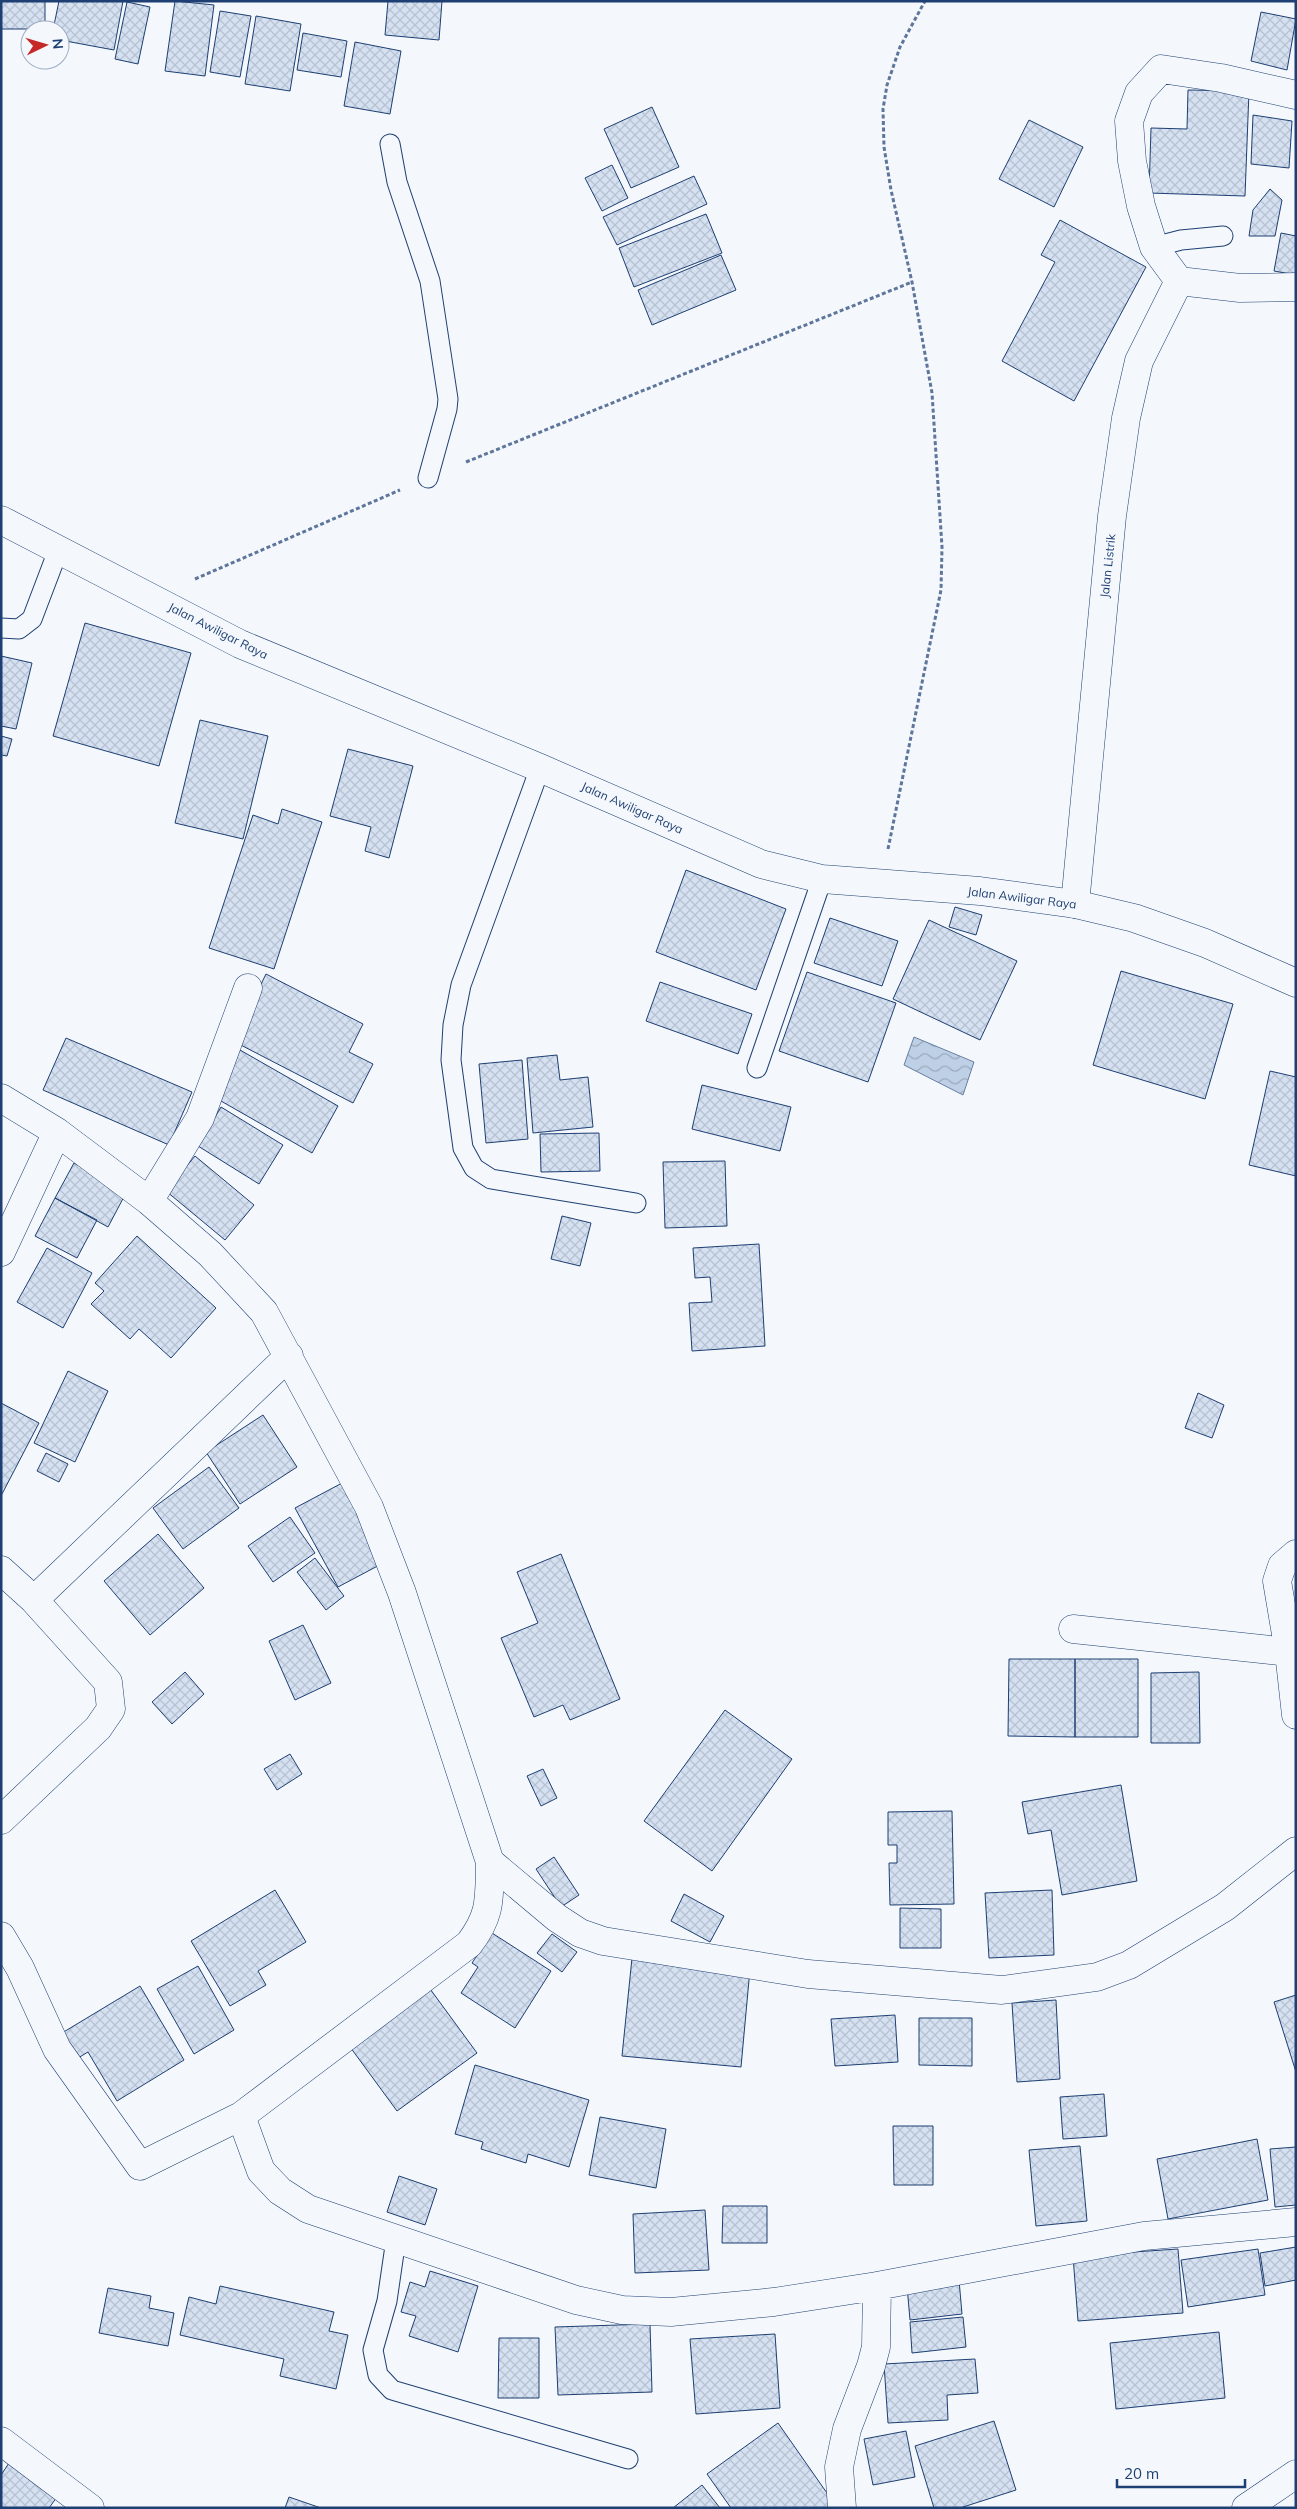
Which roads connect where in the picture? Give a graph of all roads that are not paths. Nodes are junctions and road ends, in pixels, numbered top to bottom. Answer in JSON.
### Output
{"nodes":[{"id":1,"x":1296,"y":95,"type":"edge"},
{"id":2,"x":390,"y":144,"type":"dead end"},
{"id":3,"x":1223,"y":236,"type":"dead end"},
{"id":4,"x":1154,"y":247,"type":"junction"},
{"id":5,"x":1179,"y":281,"type":"junction"},
{"id":6,"x":1296,"y":287,"type":"edge"},
{"id":7,"x":428,"y":478,"type":"road end"},
{"id":8,"x":1,"y":520,"type":"edge"},
{"id":9,"x":59,"y":548,"type":"junction"},
{"id":10,"x":1,"y":628,"type":"edge"},
{"id":11,"x":540,"y":768,"type":"junction"},
{"id":12,"x":822,"y":879,"type":"junction"},
{"id":13,"x":1075,"y":904,"type":"junction"},
{"id":14,"x":1296,"y":983,"type":"edge"},
{"id":15,"x":248,"y":988,"type":"dead end"},
{"id":16,"x":757,"y":1068,"type":"dead end"},
{"id":17,"x":1,"y":1098,"type":"edge"},
{"id":18,"x":56,"y":1132,"type":"junction"},
{"id":19,"x":149,"y":1201,"type":"junction"},
{"id":20,"x":636,"y":1203,"type":"dead end"},
{"id":21,"x":1,"y":1252,"type":"edge"},
{"id":22,"x":289,"y":1356,"type":"junction"},
{"id":23,"x":1296,"y":1554,"type":"edge"},
{"id":24,"x":1,"y":1570,"type":"edge"},
{"id":25,"x":34,"y":1600,"type":"junction"},
{"id":26,"x":1073,"y":1629,"type":"dead end"},
{"id":27,"x":1289,"y":1652,"type":"junction"},
{"id":28,"x":1296,"y":1715,"type":"edge"},
{"id":29,"x":1,"y":1820,"type":"edge"},
{"id":30,"x":1296,"y":1851,"type":"edge"},
{"id":31,"x":490,"y":1862,"type":"junction"},
{"id":32,"x":1,"y":1936,"type":"edge"},
{"id":33,"x":241,"y":2116,"type":"junction"},
{"id":34,"x":1296,"y":2222,"type":"edge"},
{"id":35,"x":396,"y":2239,"type":"junction"},
{"id":36,"x":877,"y":2286,"type":"junction"},
{"id":37,"x":1,"y":2441,"type":"edge"},
{"id":38,"x":628,"y":2459,"type":"dead end"},
{"id":39,"x":1296,"y":2474,"type":"edge"},
{"id":40,"x":1257,"y":2505,"type":"edge"},
{"id":41,"x":90,"y":2508,"type":"edge"},
{"id":42,"x":842,"y":2508,"type":"edge"}],
"edges":[{"from":1,"to":4,"type":"street"},
{"from":2,"to":7,"type":"lane"},
{"from":3,"to":4,"type":"lane"},
{"from":4,"to":5,"type":"street"},
{"from":5,"to":6,"type":"street"},
{"from":5,"to":13,"type":"street","name":"Jalan Listrik"},
{"from":8,"to":9,"type":"street","name":"Jalan Awiligar Raya"},
{"from":9,"to":10,"type":"lane"},
{"from":9,"to":11,"type":"street","name":"Jalan Awiligar Raya"},
{"from":11,"to":12,"type":"street","name":"Jalan Awiligar Raya"},
{"from":11,"to":20,"type":"lane"},
{"from":12,"to":13,"type":"street","name":"Jalan Awiligar Raya"},
{"from":12,"to":16,"type":"lane"},
{"from":13,"to":14,"type":"street","name":"Jalan Awiligar Raya"},
{"from":15,"to":19,"type":"street"},
{"from":17,"to":18,"type":"street"},
{"from":18,"to":19,"type":"street"},
{"from":18,"to":21,"type":"street"},
{"from":19,"to":22,"type":"street"},
{"from":22,"to":25,"type":"street"},
{"from":22,"to":31,"type":"street"},
{"from":23,"to":27,"type":"street"},
{"from":24,"to":25,"type":"street"},
{"from":25,"to":29,"type":"street"},
{"from":26,"to":27,"type":"street"},
{"from":27,"to":28,"type":"street"},
{"from":30,"to":31,"type":"street"},
{"from":31,"to":33,"type":"street"},
{"from":32,"to":33,"type":"street"},
{"from":33,"to":35,"type":"street"},
{"from":34,"to":36,"type":"street"},
{"from":35,"to":36,"type":"street"},
{"from":35,"to":38,"type":"lane"},
{"from":36,"to":42,"type":"street"},
{"from":37,"to":41,"type":"street"},
{"from":39,"to":40,"type":"street"}]}
